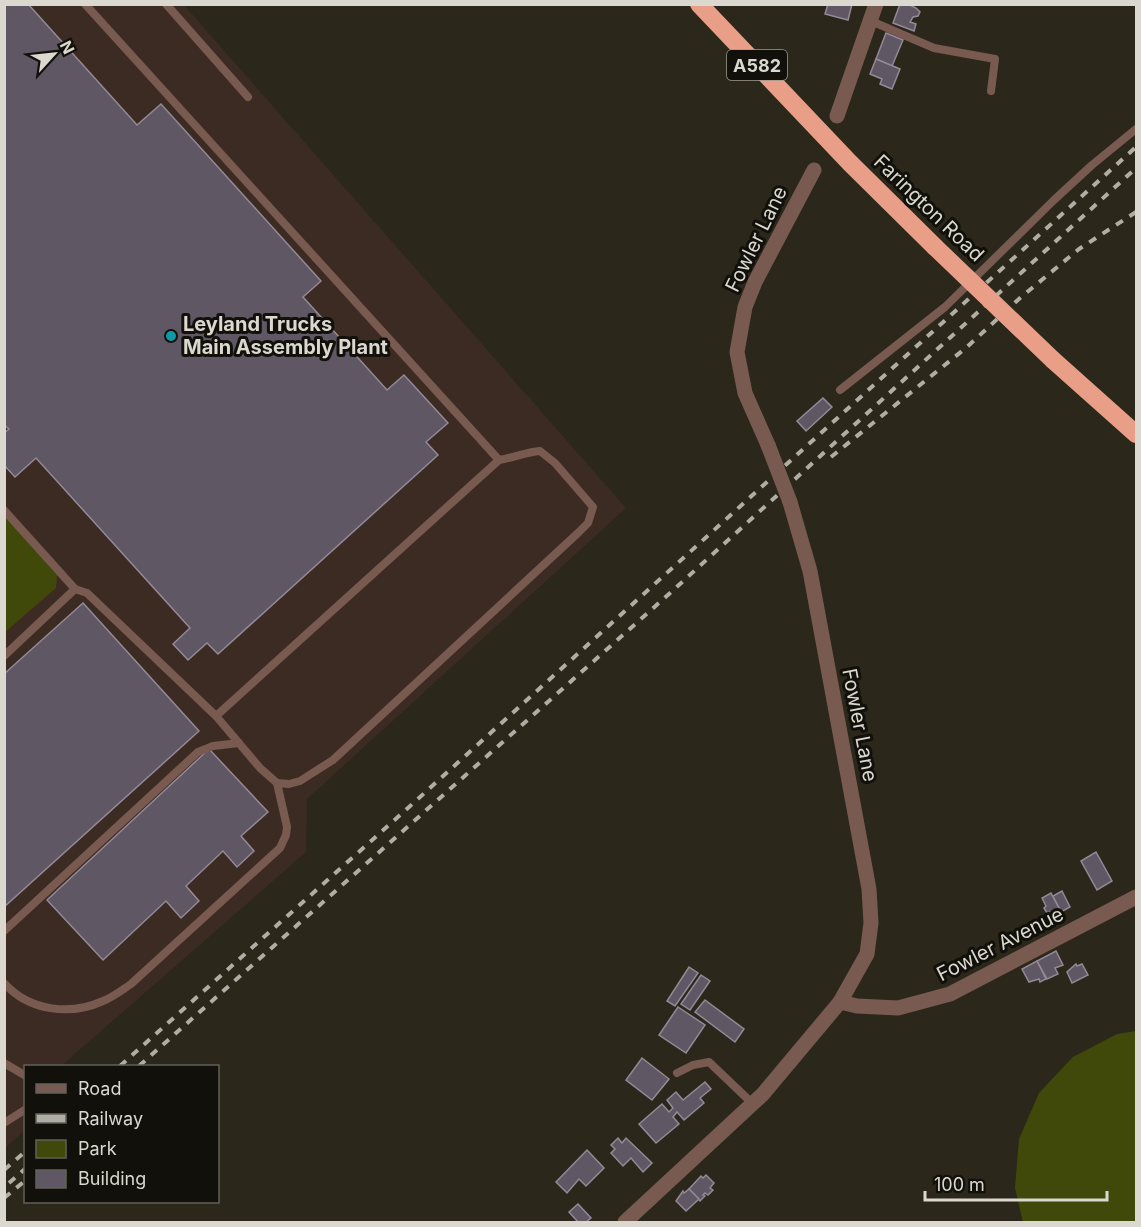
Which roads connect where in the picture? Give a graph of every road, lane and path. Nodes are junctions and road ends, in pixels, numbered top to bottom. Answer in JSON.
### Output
{"nodes":[{"id":1,"x":85,"y":4,"type":"edge"},
{"id":2,"x":166,"y":4,"type":"edge"},
{"id":3,"x":699,"y":4,"type":"edge"},
{"id":4,"x":876,"y":4,"type":"edge"},
{"id":5,"x":871,"y":21,"type":"junction"},
{"id":6,"x":991,"y":91,"type":"dead end"},
{"id":7,"x":248,"y":97,"type":"dead end"},
{"id":8,"x":837,"y":116,"type":"dead end"},
{"id":9,"x":1137,"y":129,"type":"edge"},
{"id":10,"x":814,"y":170,"type":"dead end"},
{"id":11,"x":840,"y":390,"type":"dead end"},
{"id":12,"x":1137,"y":434,"type":"edge"},
{"id":13,"x":500,"y":460,"type":"junction"},
{"id":14,"x":4,"y":510,"type":"edge"},
{"id":15,"x":75,"y":590,"type":"junction"},
{"id":16,"x":4,"y":656,"type":"edge"},
{"id":17,"x":216,"y":717,"type":"junction"},
{"id":18,"x":239,"y":743,"type":"junction"},
{"id":19,"x":277,"y":783,"type":"junction"},
{"id":20,"x":1137,"y":897,"type":"edge"},
{"id":21,"x":4,"y":931,"type":"edge"},
{"id":22,"x":4,"y":983,"type":"edge"},
{"id":23,"x":840,"y":1002,"type":"junction"},
{"id":24,"x":4,"y":1063,"type":"edge"},
{"id":25,"x":677,"y":1072,"type":"dead end"},
{"id":26,"x":24,"y":1075,"type":"edge"},
{"id":27,"x":753,"y":1104,"type":"junction"},
{"id":28,"x":24,"y":1110,"type":"edge"},
{"id":29,"x":4,"y":1123,"type":"edge"},
{"id":30,"x":625,"y":1222,"type":"edge"}],
"edges":[{"from":1,"to":13,"type":"lane"},
{"from":2,"to":7,"type":"lane"},
{"from":3,"to":12,"type":"highway","name":"Farington Road","number":"A582","bridge":true},
{"from":4,"to":5,"type":"street"},
{"from":5,"to":6,"type":"lane"},
{"from":5,"to":8,"type":"street"},
{"from":9,"to":11,"type":"lane"},
{"from":10,"to":23,"type":"street","name":"Fowler Lane","bridge":true},
{"from":13,"to":17,"type":"lane"},
{"from":13,"to":19,"type":"lane"},
{"from":14,"to":15,"type":"lane"},
{"from":15,"to":16,"type":"lane"},
{"from":15,"to":17,"type":"lane"},
{"from":17,"to":18,"type":"lane"},
{"from":18,"to":19,"type":"lane"},
{"from":18,"to":21,"type":"lane"},
{"from":19,"to":22,"type":"lane"},
{"from":20,"to":23,"type":"street","name":"Fowler Avenue"},
{"from":23,"to":27,"type":"street","name":"Fowler Lane"},
{"from":24,"to":26,"type":"lane"},
{"from":25,"to":27,"type":"lane"},
{"from":27,"to":30,"type":"street","name":"Fowler Lane"},
{"from":28,"to":29,"type":"lane"}]}
